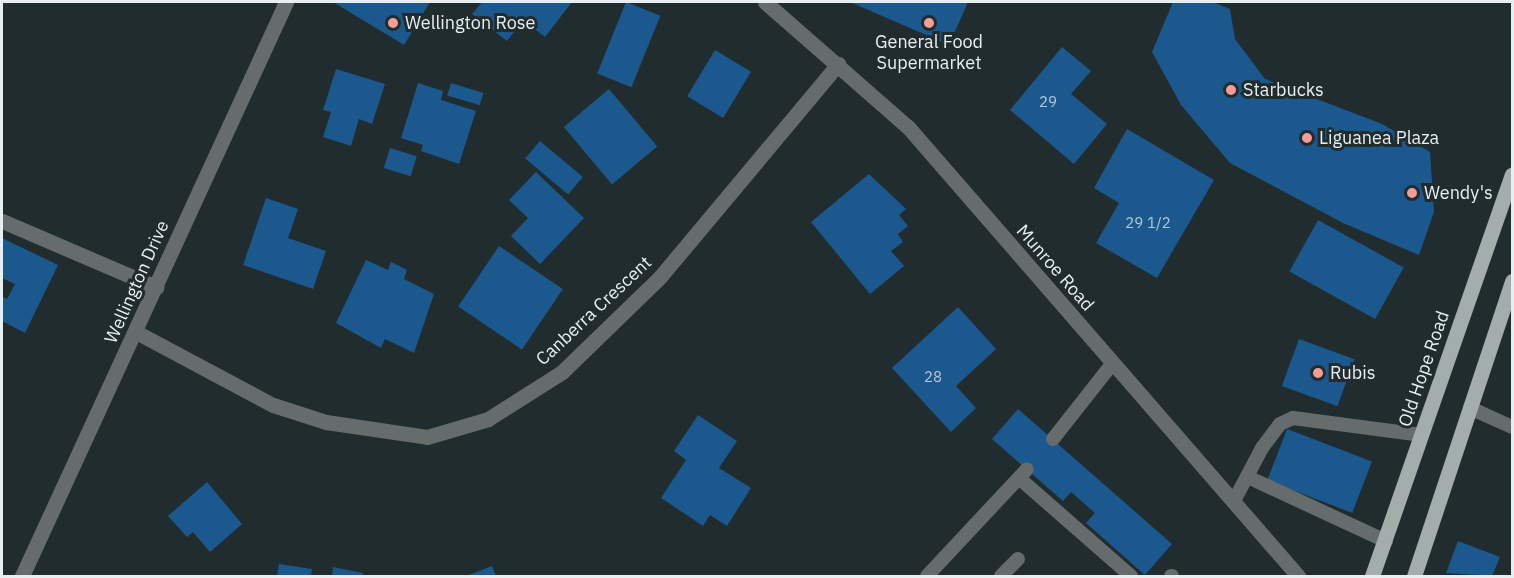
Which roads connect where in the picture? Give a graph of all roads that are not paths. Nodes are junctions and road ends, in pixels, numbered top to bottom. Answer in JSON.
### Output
{"nodes":[{"id":1,"x":286,"y":2,"type":"edge"},
{"id":2,"x":765,"y":2,"type":"edge"},
{"id":3,"x":838,"y":64,"type":"junction"},
{"id":4,"x":1512,"y":175,"type":"edge"},
{"id":5,"x":2,"y":221,"type":"edge"},
{"id":6,"x":1512,"y":281,"type":"edge"},
{"id":7,"x":156,"y":287,"type":"junction"},
{"id":8,"x":136,"y":332,"type":"junction"},
{"id":9,"x":1112,"y":364,"type":"junction"},
{"id":10,"x":1470,"y":408,"type":"junction"},
{"id":11,"x":1512,"y":427,"type":"edge"},
{"id":12,"x":1422,"y":435,"type":"junction"},
{"id":13,"x":1053,"y":439,"type":"dead end"},
{"id":14,"x":1250,"y":478,"type":"junction"},
{"id":15,"x":1235,"y":499,"type":"junction"},
{"id":16,"x":1386,"y":541,"type":"junction"},
{"id":17,"x":1018,"y":559,"type":"dead end"},
{"id":18,"x":22,"y":576,"type":"edge"},
{"id":19,"x":927,"y":576,"type":"edge"},
{"id":20,"x":1001,"y":576,"type":"edge"},
{"id":21,"x":1131,"y":576,"type":"edge"},
{"id":22,"x":1298,"y":576,"type":"edge"},
{"id":23,"x":1372,"y":576,"type":"edge"},
{"id":24,"x":1414,"y":576,"type":"edge"}],
"edges":[{"from":1,"to":7,"type":"street","name":"Wellington Drive"},
{"from":2,"to":3,"type":"street","name":"Munroe Road"},
{"from":3,"to":8,"type":"street","name":"Canberra Crescent"},
{"from":3,"to":9,"type":"street","name":"Munroe Road"},
{"from":4,"to":12,"type":"main road","name":"Old Hope Road"},
{"from":5,"to":7,"type":"street"},
{"from":6,"to":10,"type":"main road"},
{"from":7,"to":8,"type":"street","name":"Wellington Drive"},
{"from":8,"to":18,"type":"street","name":"Wellington Drive"},
{"from":9,"to":13,"type":"lane"},
{"from":9,"to":15,"type":"street","name":"Munroe Road"},
{"from":10,"to":11,"type":"lane"},
{"from":10,"to":24,"type":"main road"},
{"from":12,"to":14,"type":"lane"},
{"from":12,"to":16,"type":"main road","name":"Old Hope Road"},
{"from":14,"to":15,"type":"lane"},
{"from":14,"to":16,"type":"lane"},
{"from":15,"to":22,"type":"street","name":"Munroe Road"},
{"from":16,"to":23,"type":"main road","name":"Old Hope Road"},
{"from":17,"to":20,"type":"lane"},
{"from":19,"to":21,"type":"lane"}]}
